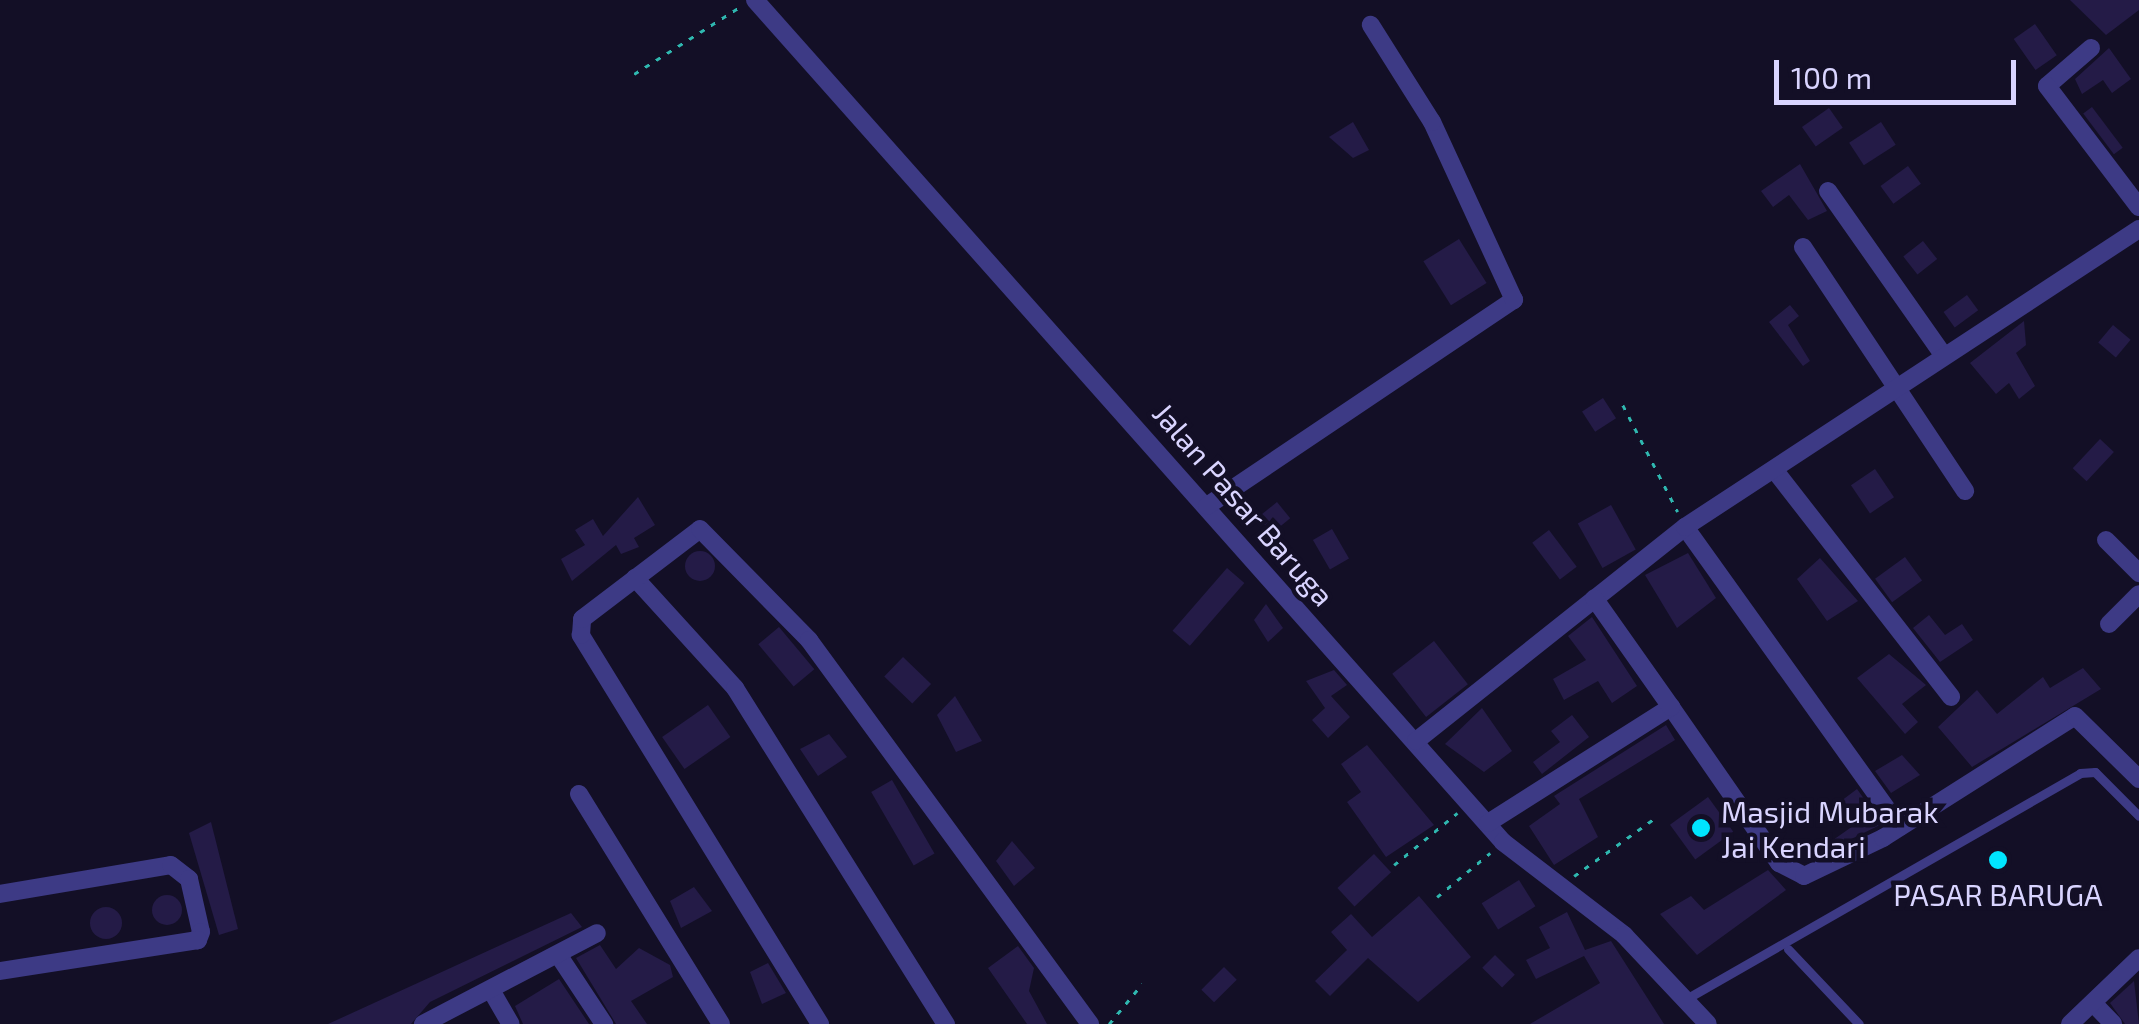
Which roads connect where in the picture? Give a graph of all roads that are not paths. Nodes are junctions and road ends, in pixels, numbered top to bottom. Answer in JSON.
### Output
{"nodes":[{"id":1,"x":753,"y":0,"type":"edge"},
{"id":2,"x":1371,"y":25,"type":"dead end"},
{"id":3,"x":2091,"y":48,"type":"dead end"},
{"id":4,"x":1828,"y":191,"type":"dead end"},
{"id":5,"x":2139,"y":208,"type":"edge"},
{"id":6,"x":2139,"y":229,"type":"edge"},
{"id":7,"x":1803,"y":246,"type":"dead end"},
{"id":8,"x":1942,"y":354,"type":"junction"},
{"id":9,"x":1898,"y":385,"type":"junction"},
{"id":10,"x":1776,"y":472,"type":"junction"},
{"id":11,"x":1965,"y":491,"type":"dead end"},
{"id":12,"x":1207,"y":506,"type":"junction"},
{"id":13,"x":1686,"y":527,"type":"junction"},
{"id":14,"x":2106,"y":540,"type":"dead end"},
{"id":15,"x":2139,"y":573,"type":"edge"},
{"id":16,"x":635,"y":578,"type":"junction"},
{"id":17,"x":2139,"y":594,"type":"edge"},
{"id":18,"x":1594,"y":598,"type":"junction"},
{"id":19,"x":2110,"y":624,"type":"dead end"},
{"id":20,"x":1952,"y":696,"type":"dead end"},
{"id":21,"x":1670,"y":706,"type":"junction"},
{"id":22,"x":1416,"y":741,"type":"junction"},
{"id":23,"x":2139,"y":778,"type":"edge"},
{"id":24,"x":579,"y":794,"type":"dead end"},
{"id":25,"x":2139,"y":816,"type":"edge"},
{"id":26,"x":1488,"y":823,"type":"junction"},
{"id":27,"x":1900,"y":827,"type":"junction"},
{"id":28,"x":0,"y":894,"type":"edge"},
{"id":29,"x":596,"y":933,"type":"dead end"},
{"id":30,"x":1788,"y":949,"type":"junction"},
{"id":31,"x":559,"y":956,"type":"junction"},
{"id":32,"x":2139,"y":958,"type":"edge"},
{"id":33,"x":0,"y":971,"type":"edge"},
{"id":34,"x":491,"y":990,"type":"junction"},
{"id":35,"x":1686,"y":1000,"type":"junction"},
{"id":36,"x":2093,"y":1003,"type":"junction"},
{"id":37,"x":423,"y":1024,"type":"edge"},
{"id":38,"x":510,"y":1024,"type":"edge"},
{"id":39,"x":604,"y":1024,"type":"edge"},
{"id":40,"x":721,"y":1024,"type":"edge"},
{"id":41,"x":820,"y":1024,"type":"edge"},
{"id":42,"x":946,"y":1024,"type":"edge"},
{"id":43,"x":1090,"y":1024,"type":"edge"},
{"id":44,"x":1708,"y":1024,"type":"edge"},
{"id":45,"x":1859,"y":1024,"type":"edge"},
{"id":46,"x":2070,"y":1024,"type":"edge"},
{"id":47,"x":2113,"y":1024,"type":"edge"}],
"edges":[{"from":1,"to":12,"type":"street","name":"Jalan Pasar Baruga"},
{"from":2,"to":12,"type":"street"},
{"from":3,"to":5,"type":"street"},
{"from":4,"to":8,"type":"street"},
{"from":6,"to":8,"type":"street"},
{"from":7,"to":9,"type":"street"},
{"from":8,"to":9,"type":"street"},
{"from":9,"to":10,"type":"street"},
{"from":9,"to":11,"type":"street"},
{"from":10,"to":13,"type":"street"},
{"from":10,"to":20,"type":"street"},
{"from":12,"to":22,"type":"street","name":"Jalan Pasar Baruga"},
{"from":13,"to":18,"type":"street"},
{"from":13,"to":27,"type":"street"},
{"from":14,"to":15,"type":"street"},
{"from":16,"to":41,"type":"street"},
{"from":16,"to":42,"type":"street"},
{"from":16,"to":43,"type":"street"},
{"from":17,"to":19,"type":"street"},
{"from":18,"to":21,"type":"street"},
{"from":18,"to":22,"type":"street"},
{"from":21,"to":26,"type":"street"},
{"from":21,"to":27,"type":"street"},
{"from":22,"to":26,"type":"street","name":"Jalan Pasar Baruga"},
{"from":23,"to":27,"type":"street"},
{"from":24,"to":40,"type":"street"},
{"from":25,"to":30,"type":"lane"},
{"from":26,"to":35,"type":"street","name":"Jalan Pasar Baruga"},
{"from":28,"to":33,"type":"street"},
{"from":29,"to":31,"type":"street"},
{"from":30,"to":35,"type":"lane"},
{"from":30,"to":45,"type":"lane"},
{"from":31,"to":34,"type":"street"},
{"from":31,"to":39,"type":"street"},
{"from":32,"to":36,"type":"street"},
{"from":34,"to":37,"type":"street"},
{"from":34,"to":38,"type":"street"},
{"from":35,"to":44,"type":"street","name":"Jalan Pasar Baruga"},
{"from":36,"to":46,"type":"street"},
{"from":36,"to":47,"type":"street"}]}
